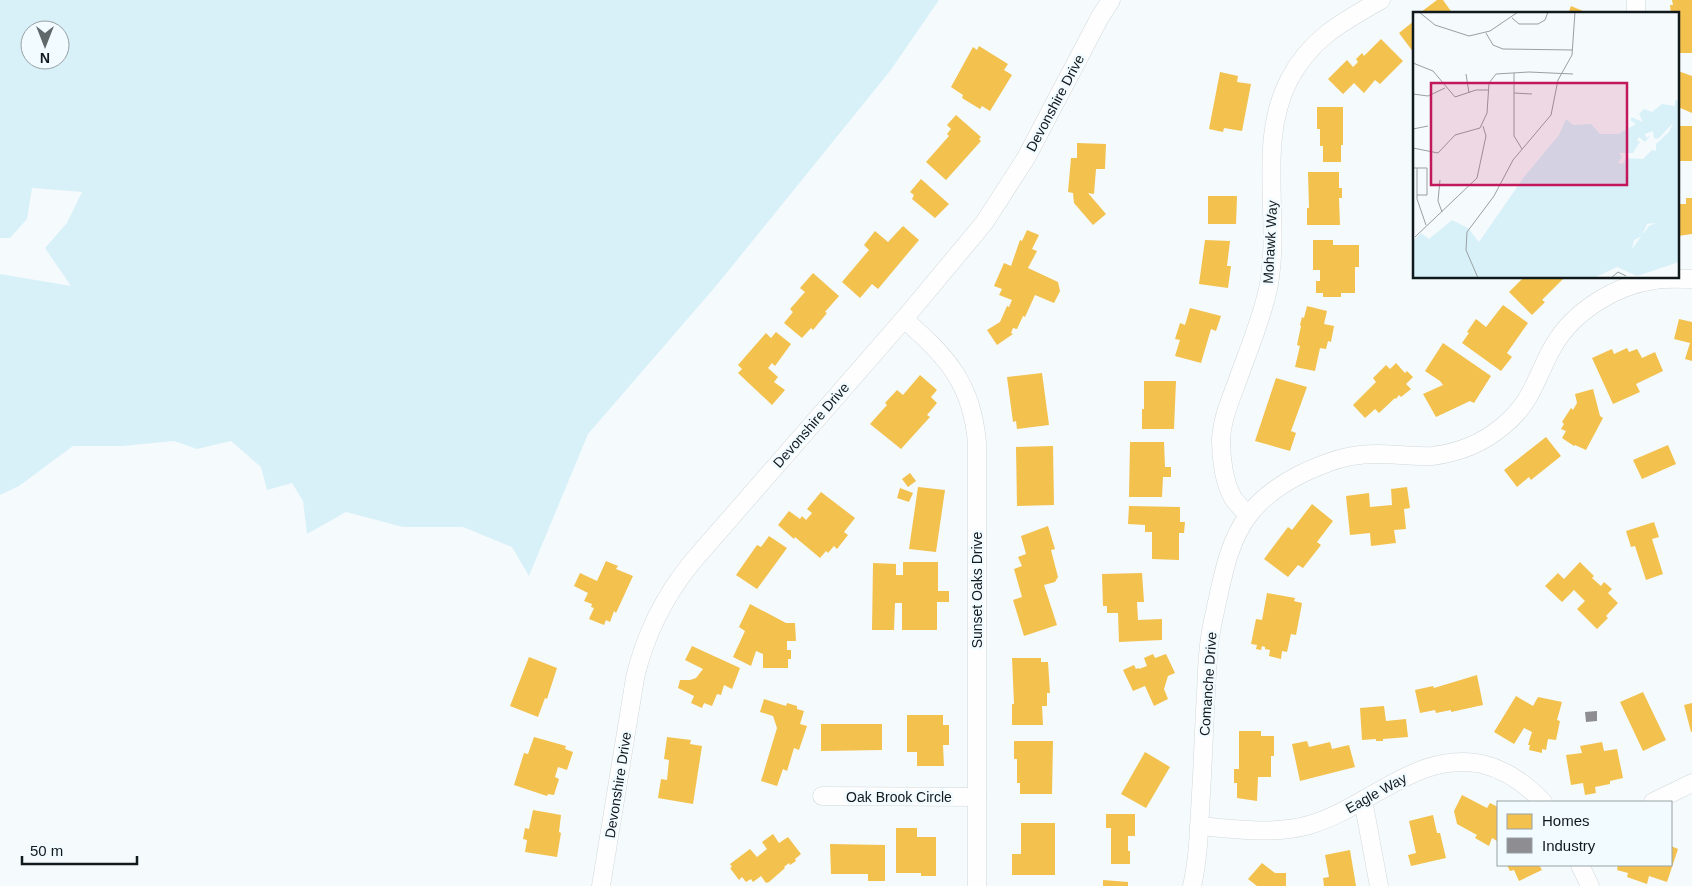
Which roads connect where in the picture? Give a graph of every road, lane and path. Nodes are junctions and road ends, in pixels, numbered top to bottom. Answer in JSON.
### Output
{"nodes":[{"id":1,"x":1111,"y":0,"type":"edge"},
{"id":2,"x":1381,"y":0,"type":"edge"},
{"id":3,"x":1692,"y":279,"type":"edge"},
{"id":4,"x":904,"y":319,"type":"junction"},
{"id":5,"x":1248,"y":516,"type":"junction"},
{"id":6,"x":1692,"y":783,"type":"edge"},
{"id":7,"x":822,"y":796,"type":"dead end"},
{"id":8,"x":977,"y":797,"type":"junction"},
{"id":9,"x":1363,"y":800,"type":"junction"},
{"id":10,"x":1542,"y":801,"type":"edge"},
{"id":11,"x":1655,"y":801,"type":"edge"},
{"id":12,"x":1199,"y":826,"type":"junction"},
{"id":13,"x":1580,"y":866,"type":"edge"},
{"id":14,"x":601,"y":886,"type":"edge"},
{"id":15,"x":977,"y":886,"type":"edge"},
{"id":16,"x":1192,"y":886,"type":"edge"},
{"id":17,"x":1379,"y":886,"type":"edge"},
{"id":18,"x":1590,"y":886,"type":"edge"}],
"edges":[{"from":1,"to":4,"type":"street","name":"Devonshire Drive"},
{"from":2,"to":5,"type":"street","name":"Mohawk Way"},
{"from":3,"to":5,"type":"street","name":"Comanche Drive"},
{"from":4,"to":8,"type":"street","name":"Sunset Oaks Drive"},
{"from":4,"to":14,"type":"street","name":"Devonshire Drive"},
{"from":5,"to":12,"type":"street","name":"Comanche Drive"},
{"from":6,"to":11,"type":"street"},
{"from":7,"to":8,"type":"street","name":"Oak Brook Circle"},
{"from":8,"to":15,"type":"street","name":"Sunset Oaks Drive"},
{"from":9,"to":10,"type":"street","name":"Eagle Way"},
{"from":9,"to":12,"type":"street","name":"Eagle Way"},
{"from":9,"to":17,"type":"street"},
{"from":12,"to":16,"type":"street","name":"Comanche Drive"},
{"from":13,"to":18,"type":"street"}]}
